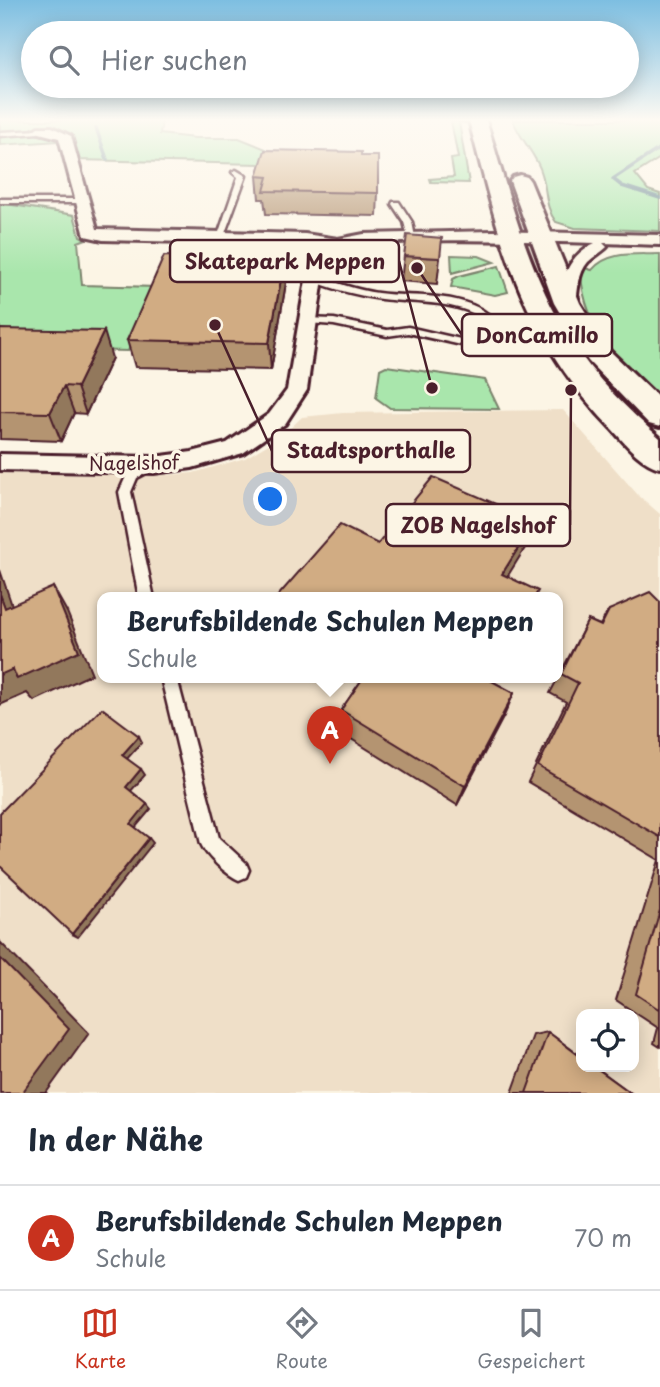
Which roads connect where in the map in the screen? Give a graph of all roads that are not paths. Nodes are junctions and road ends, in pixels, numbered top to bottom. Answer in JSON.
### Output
{"nodes":[{"id":1,"x":73,"y":171,"type":"edge"},
{"id":2,"x":492,"y":171,"type":"edge"},
{"id":3,"x":515,"y":171,"type":"edge"},
{"id":4,"x":236,"y":172,"type":"dead end"},
{"id":5,"x":0,"y":201,"type":"edge"},
{"id":6,"x":80,"y":201,"type":"junction"},
{"id":7,"x":501,"y":201,"type":"junction"},
{"id":8,"x":396,"y":204,"type":"dead end"},
{"id":9,"x":221,"y":233,"type":"dead end"},
{"id":10,"x":456,"y":237,"type":"junction"},
{"id":11,"x":660,"y":240,"type":"edge"},
{"id":12,"x":414,"y":242,"type":"junction"},
{"id":13,"x":529,"y":243,"type":"junction"},
{"id":14,"x":334,"y":244,"type":"junction"},
{"id":15,"x":660,"y":246,"type":"edge"},
{"id":16,"x":599,"y":247,"type":"junction"},
{"id":17,"x":315,"y":279,"type":"junction"},
{"id":18,"x":567,"y":303,"type":"junction"},
{"id":19,"x":307,"y":320,"type":"junction"},
{"id":20,"x":660,"y":417,"type":"edge"},
{"id":21,"x":660,"y":457,"type":"edge"},
{"id":22,"x":0,"y":462,"type":"edge"},
{"id":23,"x":154,"y":465,"type":"junction"},
{"id":24,"x":146,"y":592,"type":"edge"},
{"id":25,"x":170,"y":683,"type":"edge"},
{"id":26,"x":239,"y":870,"type":"dead end"}],
"edges":[{"from":1,"to":6,"type":"street"},
{"from":2,"to":7,"type":"street"},
{"from":3,"to":13,"type":"street"},
{"from":4,"to":9,"type":"lane"},
{"from":5,"to":6,"type":"lane"},
{"from":6,"to":14,"type":"street"},
{"from":7,"to":10,"type":"street"},
{"from":7,"to":13,"type":"street"},
{"from":8,"to":12,"type":"lane"},
{"from":10,"to":12,"type":"street"},
{"from":10,"to":13,"type":"street"},
{"from":11,"to":13,"type":"street"},
{"from":12,"to":13,"type":"street"},
{"from":12,"to":14,"type":"street"},
{"from":13,"to":16,"type":"street"},
{"from":13,"to":18,"type":"street"},
{"from":13,"to":21,"type":"street"},
{"from":14,"to":17,"type":"street","name":"Nagelshof"},
{"from":15,"to":16,"type":"street"},
{"from":16,"to":18,"type":"street"},
{"from":17,"to":19,"type":"street","name":"Nagelshof"},
{"from":17,"to":19,"type":"lane"},
{"from":18,"to":20,"type":"street"},
{"from":19,"to":23,"type":"street","name":"Nagelshof"},
{"from":22,"to":23,"type":"street","name":"Nagelshof"},
{"from":23,"to":24,"type":"lane"},
{"from":25,"to":26,"type":"lane"}]}
